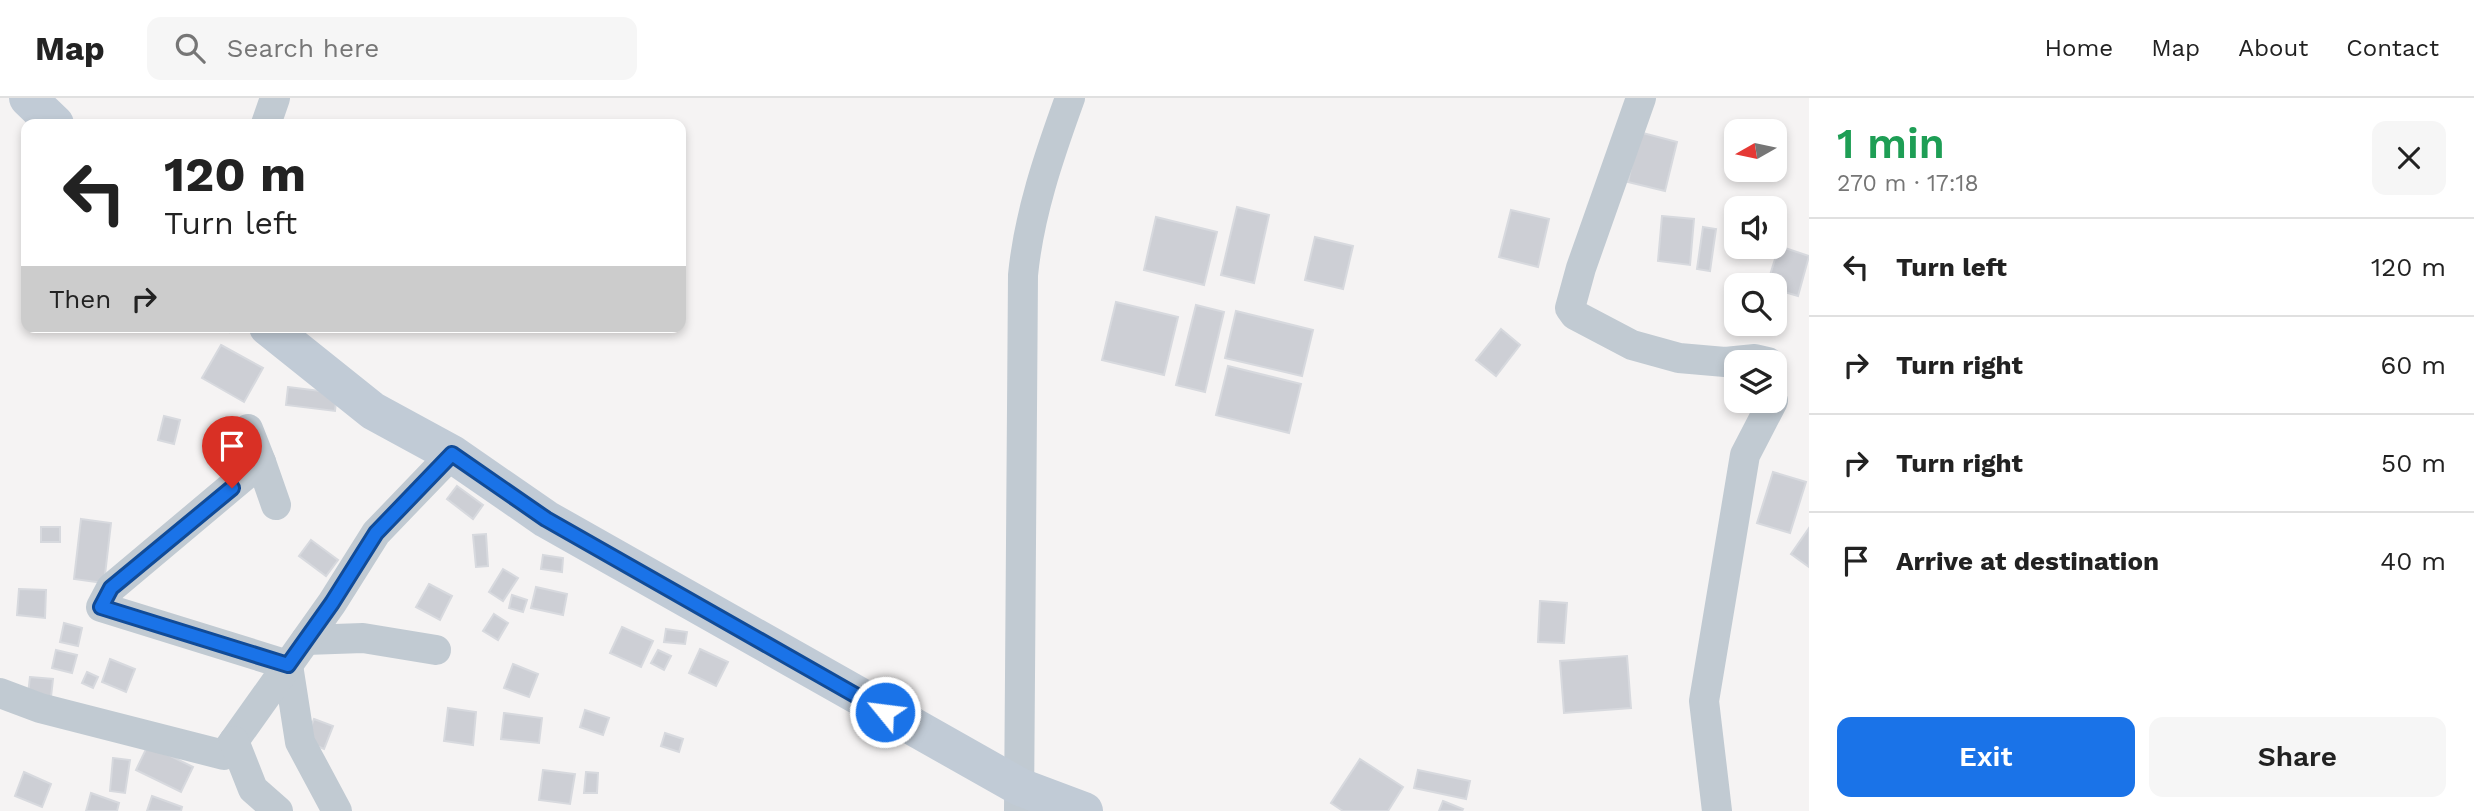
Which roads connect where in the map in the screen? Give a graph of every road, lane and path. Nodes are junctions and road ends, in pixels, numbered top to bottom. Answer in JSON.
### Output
{"nodes":[{"id":1,"x":28,"y":98,"type":"edge"},
{"id":2,"x":275,"y":98,"type":"edge"},
{"id":3,"x":1070,"y":98,"type":"edge"},
{"id":4,"x":1642,"y":98,"type":"edge"},
{"id":5,"x":50,"y":119,"type":"edge"},
{"id":6,"x":268,"y":119,"type":"edge"},
{"id":7,"x":276,"y":333,"type":"edge"},
{"id":8,"x":1724,"y":362,"type":"edge"},
{"id":9,"x":1766,"y":413,"type":"edge"},
{"id":10,"x":248,"y":429,"type":"dead end"},
{"id":11,"x":452,"y":454,"type":"junction"},
{"id":12,"x":261,"y":462,"type":"junction"},
{"id":13,"x":276,"y":505,"type":"dead end"},
{"id":14,"x":306,"y":640,"type":"junction"},
{"id":15,"x":436,"y":650,"type":"dead end"},
{"id":16,"x":288,"y":665,"type":"junction"},
{"id":17,"x":0,"y":693,"type":"edge"},
{"id":18,"x":234,"y":741,"type":"junction"},
{"id":19,"x":1020,"y":799,"type":"edge"},
{"id":20,"x":278,"y":811,"type":"edge"},
{"id":21,"x":337,"y":811,"type":"edge"},
{"id":22,"x":1084,"y":811,"type":"edge"},
{"id":23,"x":1717,"y":811,"type":"edge"}],
"edges":[{"from":1,"to":5,"type":"street"},
{"from":2,"to":6,"type":"street"},
{"from":3,"to":19,"type":"street"},
{"from":4,"to":8,"type":"street"},
{"from":7,"to":11,"type":"street"},
{"from":9,"to":23,"type":"street"},
{"from":10,"to":12,"type":"street"},
{"from":11,"to":14,"type":"street"},
{"from":11,"to":19,"type":"street"},
{"from":12,"to":13,"type":"street"},
{"from":12,"to":16,"type":"street"},
{"from":14,"to":15,"type":"street"},
{"from":14,"to":16,"type":"street"},
{"from":16,"to":18,"type":"street"},
{"from":16,"to":21,"type":"street"},
{"from":17,"to":18,"type":"street"},
{"from":18,"to":20,"type":"street"},
{"from":19,"to":22,"type":"street"}]}
